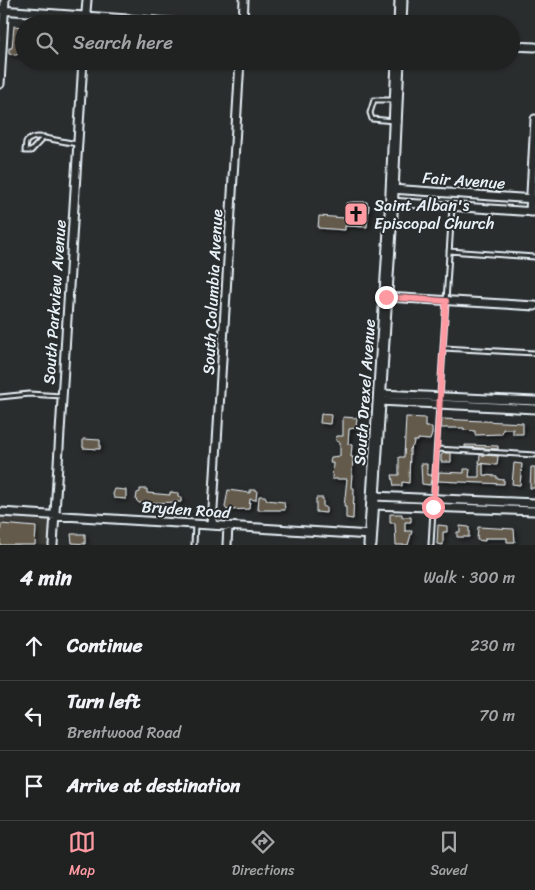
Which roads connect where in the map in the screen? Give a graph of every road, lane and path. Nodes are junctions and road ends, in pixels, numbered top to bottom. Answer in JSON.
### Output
{"nodes":[{"id":1,"x":5,"y":0,"type":"edge"},
{"id":2,"x":87,"y":0,"type":"edge"},
{"id":3,"x":244,"y":0,"type":"edge"},
{"id":4,"x":401,"y":0,"type":"edge"},
{"id":5,"x":2,"y":11,"type":"edge"},
{"id":6,"x":39,"y":15,"type":"edge"},
{"id":7,"x":86,"y":15,"type":"edge"},
{"id":8,"x":243,"y":15,"type":"edge"},
{"id":9,"x":400,"y":15,"type":"edge"},
{"id":10,"x":520,"y":46,"type":"edge"},
{"id":11,"x":535,"y":47,"type":"edge"},
{"id":12,"x":82,"y":70,"type":"edge"},
{"id":13,"x":239,"y":70,"type":"edge"},
{"id":14,"x":398,"y":70,"type":"edge"},
{"id":15,"x":0,"y":84,"type":"edge"},
{"id":16,"x":396,"y":100,"type":"junction"},
{"id":17,"x":535,"y":119,"type":"edge"},
{"id":18,"x":394,"y":121,"type":"junction"},
{"id":19,"x":44,"y":137,"type":"junction"},
{"id":20,"x":78,"y":144,"type":"junction"},
{"id":21,"x":391,"y":189,"type":"junction"},
{"id":22,"x":533,"y":198,"type":"edge"},
{"id":23,"x":392,"y":202,"type":"junction"},
{"id":24,"x":452,"y":206,"type":"junction"},
{"id":25,"x":532,"y":212,"type":"edge"},
{"id":26,"x":449,"y":251,"type":"junction"},
{"id":27,"x":535,"y":257,"type":"edge"},
{"id":28,"x":386,"y":297,"type":"junction"},
{"id":29,"x":446,"y":301,"type":"junction"},
{"id":30,"x":535,"y":306,"type":"edge"},
{"id":31,"x":443,"y":348,"type":"junction"},
{"id":32,"x":535,"y":353,"type":"edge"},
{"id":33,"x":62,"y":396,"type":"junction"},
{"id":34,"x":0,"y":397,"type":"edge"},
{"id":35,"x":380,"y":398,"type":"junction"},
{"id":36,"x":440,"y":400,"type":"junction"},
{"id":37,"x":535,"y":402,"type":"edge"},
{"id":38,"x":496,"y":403,"type":"junction"},
{"id":39,"x":535,"y":409,"type":"edge"},
{"id":40,"x":437,"y":449,"type":"junction"},
{"id":41,"x":535,"y":455,"type":"edge"},
{"id":42,"x":434,"y":499,"type":"junction"},
{"id":43,"x":373,"y":501,"type":"junction"},
{"id":44,"x":490,"y":501,"type":"junction"},
{"id":45,"x":535,"y":503,"type":"edge"},
{"id":46,"x":433,"y":507,"type":"junction"},
{"id":47,"x":490,"y":510,"type":"junction"},
{"id":48,"x":535,"y":511,"type":"edge"},
{"id":49,"x":0,"y":512,"type":"edge"},
{"id":50,"x":54,"y":515,"type":"junction"},
{"id":51,"x":195,"y":524,"type":"junction"},
{"id":52,"x":212,"y":525,"type":"junction"},
{"id":53,"x":228,"y":526,"type":"junction"},
{"id":54,"x":371,"y":540,"type":"edge"},
{"id":55,"x":53,"y":545,"type":"edge"},
{"id":56,"x":194,"y":545,"type":"edge"},
{"id":57,"x":227,"y":545,"type":"edge"},
{"id":58,"x":431,"y":545,"type":"edge"}],
"edges":[{"from":1,"to":5,"type":"street"},
{"from":2,"to":7,"type":"street"},
{"from":3,"to":8,"type":"street"},
{"from":4,"to":9,"type":"main road"},
{"from":5,"to":6,"type":"street"},
{"from":5,"to":15,"type":"street"},
{"from":10,"to":11,"type":"street"},
{"from":12,"to":20,"type":"street","name":"South Parkview Avenue"},
{"from":13,"to":52,"type":"street","name":"South Columbia Avenue"},
{"from":14,"to":16,"type":"main road","name":"South Drexel Avenue"},
{"from":16,"to":18,"type":"main road","name":"South Drexel Avenue"},
{"from":16,"to":18,"type":"lane"},
{"from":17,"to":22,"type":"street"},
{"from":18,"to":21,"type":"main road","name":"South Drexel Avenue"},
{"from":19,"to":19,"type":"lane"},
{"from":19,"to":20,"type":"lane"},
{"from":20,"to":33,"type":"street","name":"South Parkview Avenue"},
{"from":21,"to":22,"type":"street","name":"Fair Avenue"},
{"from":21,"to":23,"type":"main road","name":"South Drexel Avenue"},
{"from":22,"to":25,"type":"street"},
{"from":23,"to":24,"type":"street","name":"Fair Avenue"},
{"from":23,"to":28,"type":"main road","name":"South Drexel Avenue"},
{"from":24,"to":25,"type":"street","name":"Fair Avenue"},
{"from":24,"to":26,"type":"lane"},
{"from":26,"to":27,"type":"lane"},
{"from":26,"to":29,"type":"lane"},
{"from":28,"to":29,"type":"street"},
{"from":28,"to":35,"type":"main road","name":"South Drexel Avenue"},
{"from":29,"to":30,"type":"street"},
{"from":29,"to":31,"type":"lane"},
{"from":31,"to":32,"type":"lane"},
{"from":31,"to":36,"type":"lane"},
{"from":33,"to":34,"type":"lane"},
{"from":33,"to":50,"type":"street","name":"South Parkview Avenue"},
{"from":35,"to":36,"type":"street"},
{"from":35,"to":43,"type":"main road","name":"South Drexel Avenue"},
{"from":36,"to":38,"type":"street"},
{"from":36,"to":40,"type":"lane"},
{"from":37,"to":38,"type":"street"},
{"from":38,"to":39,"type":"street"},
{"from":40,"to":41,"type":"lane"},
{"from":40,"to":42,"type":"lane"},
{"from":42,"to":43,"type":"street"},
{"from":42,"to":44,"type":"street"},
{"from":42,"to":46,"type":"lane"},
{"from":43,"to":46,"type":"street"},
{"from":43,"to":54,"type":"main road","name":"South Drexel Avenue"},
{"from":44,"to":45,"type":"street"},
{"from":44,"to":47,"type":"lane"},
{"from":46,"to":47,"type":"street"},
{"from":46,"to":58,"type":"lane"},
{"from":47,"to":48,"type":"street"},
{"from":49,"to":50,"type":"street","name":"Bryden Road"},
{"from":50,"to":51,"type":"street","name":"Bryden Road"},
{"from":50,"to":55,"type":"street","name":"South Parkview Avenue"},
{"from":51,"to":52,"type":"street","name":"Bryden Road"},
{"from":51,"to":56,"type":"lane"},
{"from":52,"to":53,"type":"street","name":"Bryden Road"},
{"from":53,"to":54,"type":"street","name":"Bryden Road"},
{"from":53,"to":57,"type":"street"}]}
